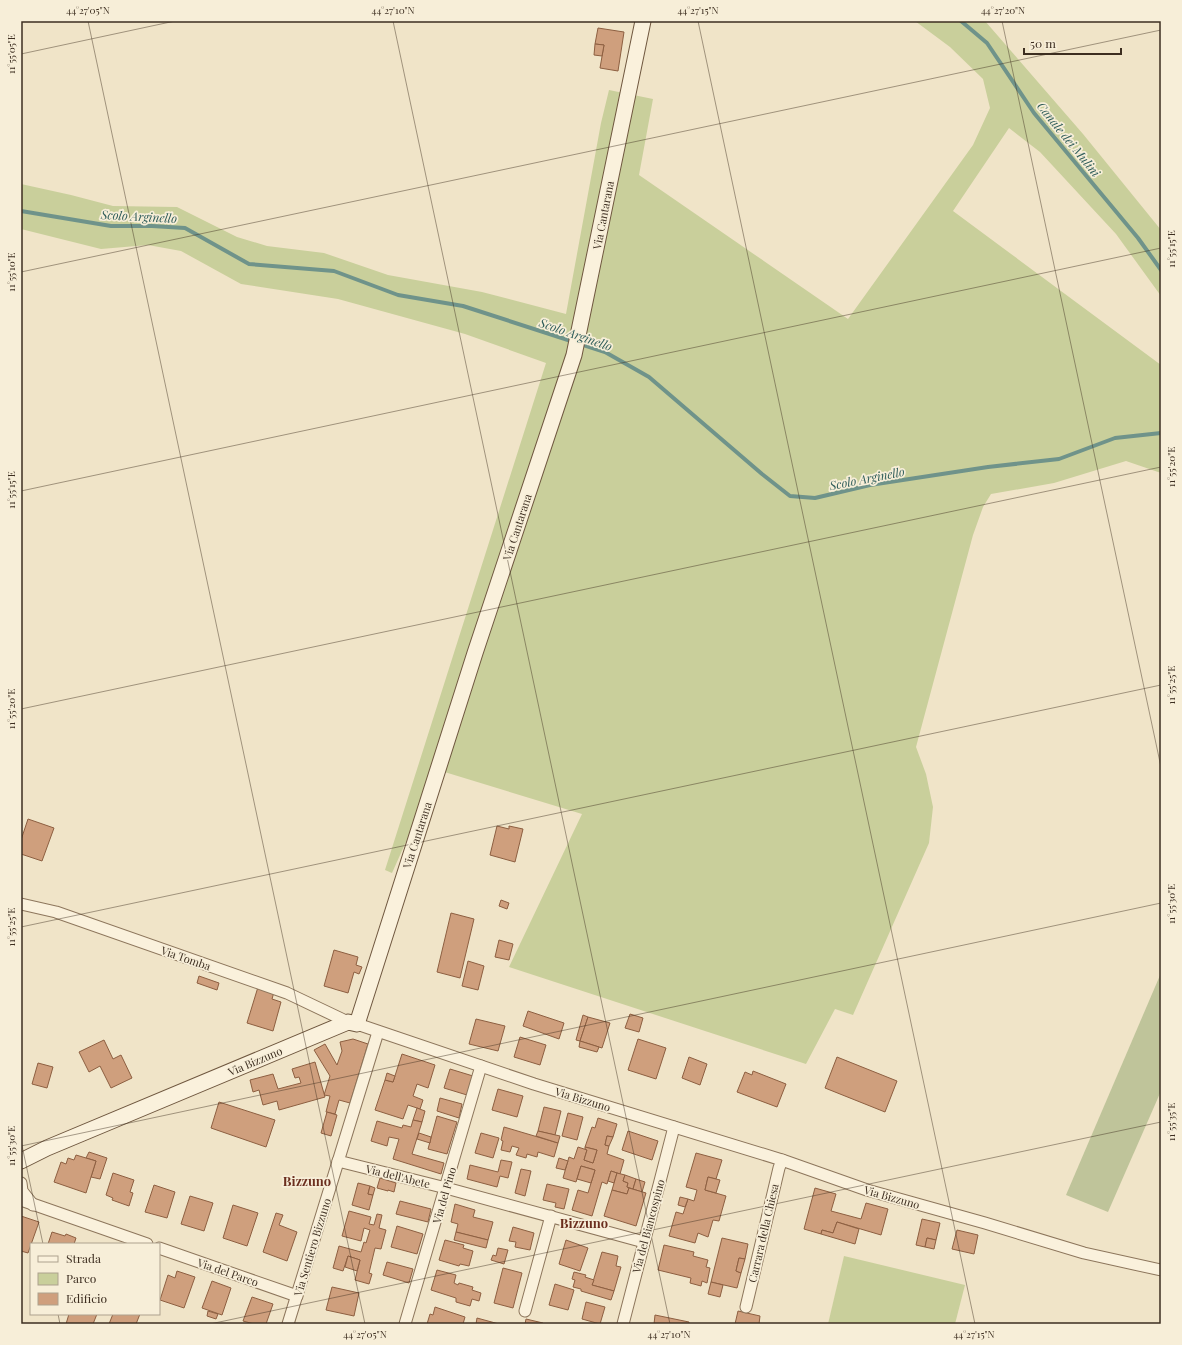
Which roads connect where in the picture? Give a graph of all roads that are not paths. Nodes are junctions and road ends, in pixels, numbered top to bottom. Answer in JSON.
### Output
{"nodes":[{"id":1,"x":642,"y":21,"type":"edge"},
{"id":2,"x":21,"y":904,"type":"edge"},
{"id":3,"x":352,"y":1023,"type":"junction"},
{"id":4,"x":378,"y":1032,"type":"junction"},
{"id":5,"x":481,"y":1066,"type":"junction"},
{"id":6,"x":674,"y":1127,"type":"junction"},
{"id":7,"x":782,"y":1160,"type":"junction"},
{"id":8,"x":21,"y":1161,"type":"edge"},
{"id":9,"x":338,"y":1161,"type":"junction"},
{"id":10,"x":21,"y":1183,"type":"edge"},
{"id":11,"x":446,"y":1188,"type":"junction"},
{"id":12,"x":21,"y":1200,"type":"edge"},
{"id":13,"x":33,"y":1205,"type":"junction"},
{"id":14,"x":551,"y":1216,"type":"junction"},
{"id":15,"x":644,"y":1242,"type":"junction"},
{"id":16,"x":144,"y":1243,"type":"edge"},
{"id":17,"x":160,"y":1248,"type":"edge"},
{"id":18,"x":1161,"y":1270,"type":"edge"},
{"id":19,"x":297,"y":1296,"type":"junction"},
{"id":20,"x":746,"y":1307,"type":"dead end"},
{"id":21,"x":525,"y":1310,"type":"dead end"},
{"id":22,"x":288,"y":1324,"type":"edge"},
{"id":23,"x":406,"y":1324,"type":"edge"},
{"id":24,"x":623,"y":1324,"type":"edge"}],
"edges":[{"from":1,"to":3,"type":"street","name":"Via Cantarana"},
{"from":2,"to":3,"type":"street","name":"Via Tomba"},
{"from":3,"to":4,"type":"street","name":"Via Bizzuno"},
{"from":3,"to":8,"type":"street","name":"Via Bizzuno"},
{"from":4,"to":5,"type":"street","name":"Via Bizzuno"},
{"from":4,"to":9,"type":"street","name":"Via Sentiero Bizzuno"},
{"from":5,"to":6,"type":"street","name":"Via Bizzuno"},
{"from":5,"to":11,"type":"street","name":"Via del Pino"},
{"from":6,"to":7,"type":"street","name":"Via Bizzuno"},
{"from":6,"to":15,"type":"street","name":"Via del Biancospino"},
{"from":7,"to":18,"type":"street","name":"Via Bizzuno"},
{"from":7,"to":20,"type":"street","name":"Carrara della Chiesa"},
{"from":9,"to":11,"type":"street","name":"Via dell'Abete"},
{"from":9,"to":19,"type":"street","name":"Via Sentiero Bizzuno"},
{"from":10,"to":13,"type":"street"},
{"from":11,"to":14,"type":"street","name":"Via dell'Abete"},
{"from":11,"to":23,"type":"street","name":"Via del Pino"},
{"from":12,"to":13,"type":"street"},
{"from":13,"to":16,"type":"street"},
{"from":14,"to":15,"type":"street","name":"Via dell'Abete"},
{"from":14,"to":21,"type":"street"},
{"from":15,"to":24,"type":"street","name":"Via del Biancospino"},
{"from":17,"to":19,"type":"street","name":"Via del Parco"},
{"from":19,"to":22,"type":"street","name":"Via Sentiero Bizzuno"}]}
